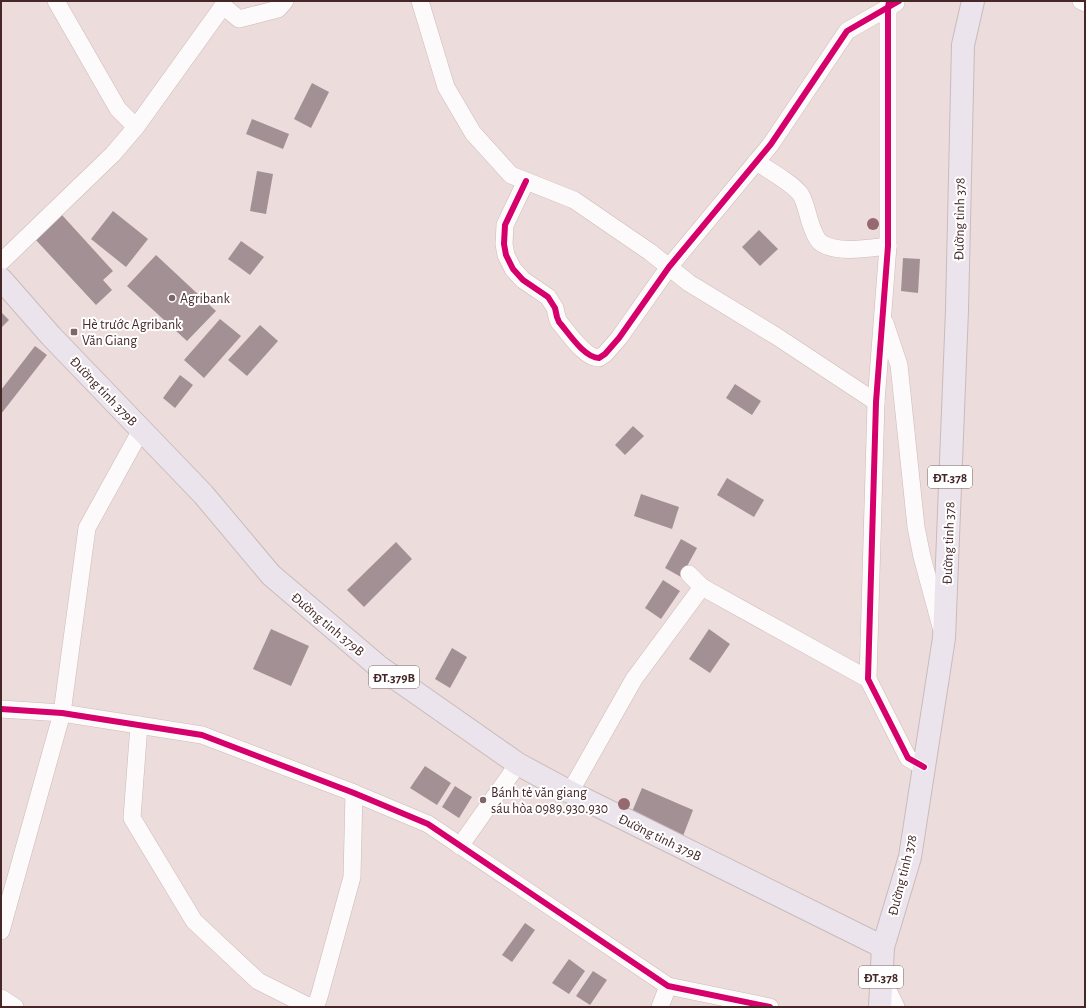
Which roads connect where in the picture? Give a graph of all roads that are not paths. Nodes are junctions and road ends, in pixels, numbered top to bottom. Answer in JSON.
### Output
{"nodes":[{"id":1,"x":56,"y":1,"type":"edge"},
{"id":2,"x":285,"y":1,"type":"edge"},
{"id":3,"x":420,"y":1,"type":"edge"},
{"id":4,"x":973,"y":1,"type":"edge"},
{"id":5,"x":1081,"y":1,"type":"edge"},
{"id":6,"x":892,"y":3,"type":"edge"},
{"id":7,"x":1085,"y":3,"type":"edge"},
{"id":8,"x":220,"y":4,"type":"edge"},
{"id":9,"x":136,"y":127,"type":"junction"},
{"id":10,"x":756,"y":162,"type":"junction"},
{"id":11,"x":526,"y":181,"type":"junction"},
{"id":12,"x":888,"y":246,"type":"junction"},
{"id":13,"x":1,"y":262,"type":"edge"},
{"id":14,"x":669,"y":267,"type":"junction"},
{"id":15,"x":1,"y":279,"type":"edge"},
{"id":16,"x":883,"y":315,"type":"junction"},
{"id":17,"x":876,"y":402,"type":"junction"},
{"id":18,"x":141,"y":430,"type":"junction"},
{"id":19,"x":689,"y":574,"type":"dead end"},
{"id":20,"x":702,"y":587,"type":"junction"},
{"id":21,"x":944,"y":638,"type":"junction"},
{"id":22,"x":868,"y":679,"type":"junction"},
{"id":23,"x":1,"y":709,"type":"edge"},
{"id":24,"x":62,"y":713,"type":"junction"},
{"id":25,"x":139,"y":725,"type":"junction"},
{"id":26,"x":518,"y":764,"type":"junction"},
{"id":27,"x":924,"y":766,"type":"junction"},
{"id":28,"x":570,"y":792,"type":"junction"},
{"id":29,"x":354,"y":793,"type":"junction"},
{"id":30,"x":460,"y":846,"type":"junction"},
{"id":31,"x":1,"y":931,"type":"edge"},
{"id":32,"x":883,"y":947,"type":"junction"},
{"id":33,"x":881,"y":976,"type":"junction"},
{"id":34,"x":668,"y":986,"type":"junction"},
{"id":35,"x":1,"y":998,"type":"edge"},
{"id":36,"x":15,"y":1007,"type":"edge"},
{"id":37,"x":310,"y":1007,"type":"edge"},
{"id":38,"x":315,"y":1007,"type":"edge"},
{"id":39,"x":660,"y":1007,"type":"edge"},
{"id":40,"x":770,"y":1007,"type":"edge"},
{"id":41,"x":880,"y":1007,"type":"edge"},
{"id":42,"x":896,"y":1007,"type":"edge"}],
"edges":[{"from":1,"to":9,"type":"street"},
{"from":2,"to":8,"type":"street"},
{"from":3,"to":11,"type":"street"},
{"from":4,"to":21,"type":"main road","name":"Đường tỉnh 378","number":"ĐT.378"},
{"from":5,"to":7,"type":"street"},
{"from":6,"to":10,"type":"street"},
{"from":6,"to":12,"type":"street"},
{"from":8,"to":9,"type":"street"},
{"from":9,"to":13,"type":"street"},
{"from":10,"to":12,"type":"street"},
{"from":10,"to":14,"type":"street"},
{"from":11,"to":14,"type":"street"},
{"from":11,"to":14,"type":"street"},
{"from":12,"to":16,"type":"street"},
{"from":14,"to":17,"type":"street"},
{"from":15,"to":18,"type":"main road","name":"Đường tỉnh 379B","number":"ĐT.379B"},
{"from":16,"to":17,"type":"street"},
{"from":16,"to":21,"type":"street"},
{"from":17,"to":22,"type":"street"},
{"from":18,"to":24,"type":"street"},
{"from":18,"to":26,"type":"main road","name":"Đường tỉnh 379B","number":"ĐT.379B"},
{"from":19,"to":20,"type":"street"},
{"from":20,"to":22,"type":"street"},
{"from":20,"to":28,"type":"street"},
{"from":21,"to":27,"type":"main road","name":"Đường tỉnh 378","number":"ĐT.378"},
{"from":22,"to":27,"type":"street"},
{"from":23,"to":24,"type":"street"},
{"from":24,"to":25,"type":"street"},
{"from":24,"to":31,"type":"street"},
{"from":25,"to":29,"type":"street"},
{"from":25,"to":37,"type":"street"},
{"from":26,"to":28,"type":"main road","name":"Đường tỉnh 379B","number":"ĐT.379B"},
{"from":26,"to":30,"type":"street"},
{"from":27,"to":32,"type":"main road","name":"Đường tỉnh 378","number":"ĐT.378"},
{"from":28,"to":32,"type":"main road","name":"Đường tỉnh 379B","number":"ĐT.379B"},
{"from":29,"to":30,"type":"street"},
{"from":29,"to":38,"type":"street"},
{"from":30,"to":34,"type":"street"},
{"from":32,"to":33,"type":"main road","name":"Đường tỉnh 378","number":"ĐT.378"},
{"from":33,"to":41,"type":"main road","name":"Đường tỉnh 378","number":"ĐT.378"},
{"from":33,"to":42,"type":"street"},
{"from":34,"to":39,"type":"street"},
{"from":34,"to":40,"type":"street"},
{"from":35,"to":36,"type":"street"}]}
